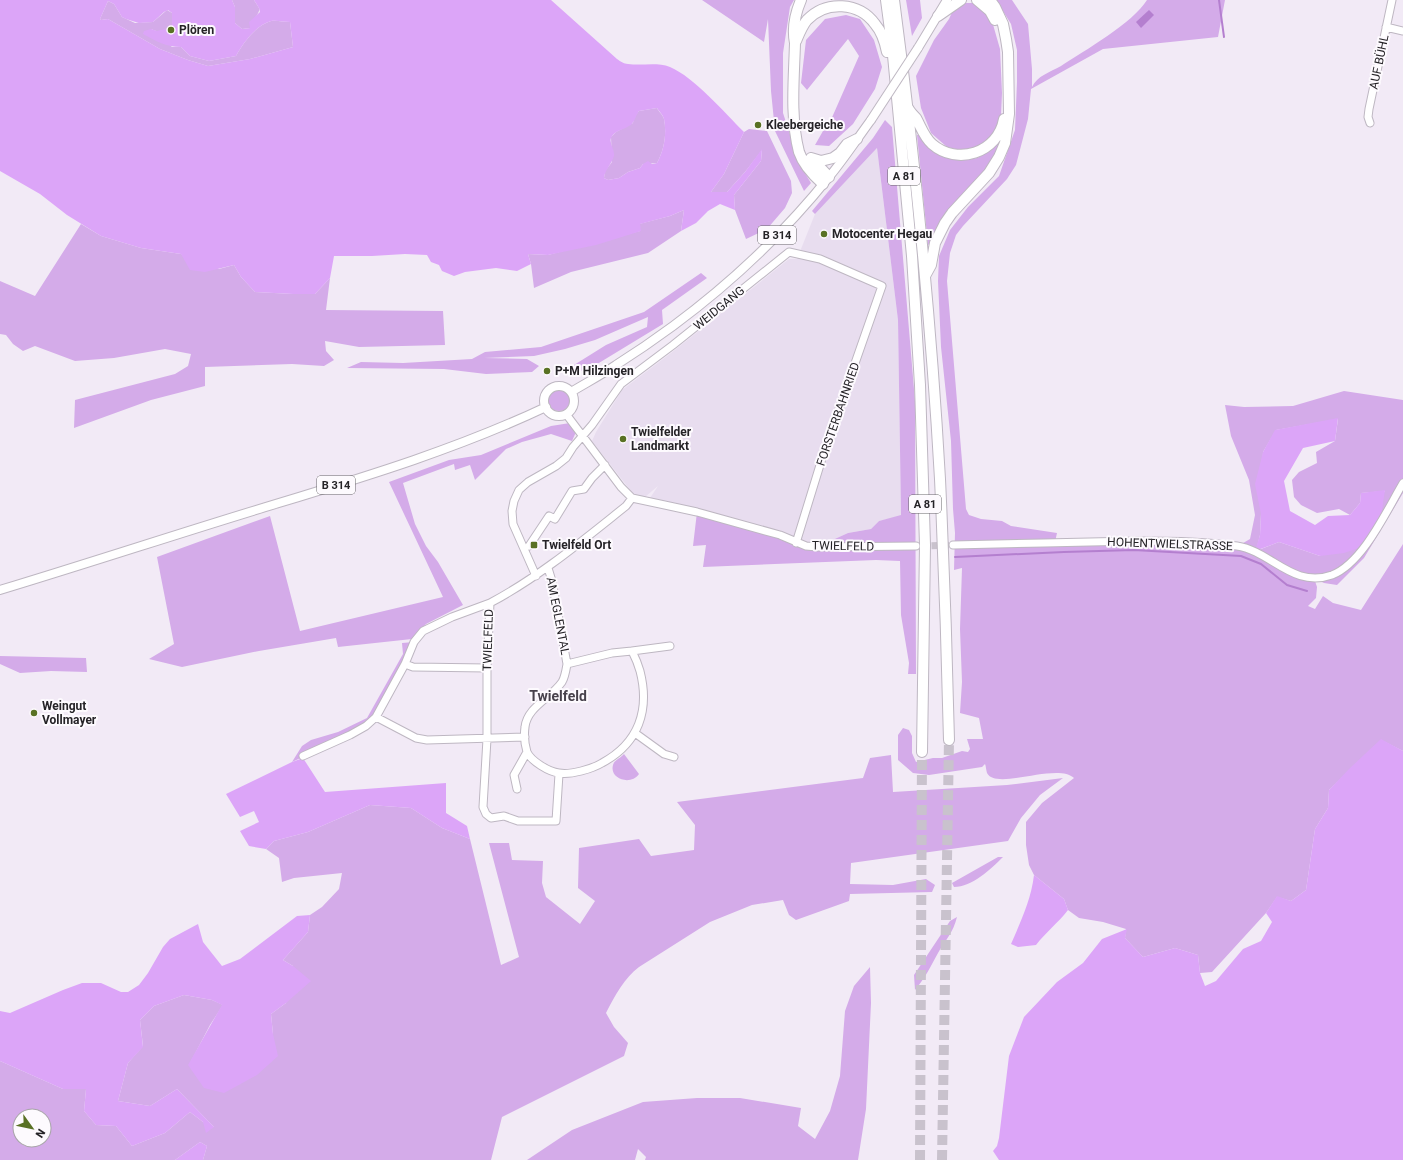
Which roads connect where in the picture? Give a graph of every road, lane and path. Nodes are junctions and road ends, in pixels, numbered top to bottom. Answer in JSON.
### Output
{"nodes":[{"id":1,"x":801,"y":0,"type":"edge"},
{"id":2,"x":886,"y":0,"type":"edge"},
{"id":3,"x":894,"y":0,"type":"edge"},
{"id":4,"x":947,"y":0,"type":"edge"},
{"id":5,"x":960,"y":0,"type":"edge"},
{"id":6,"x":977,"y":0,"type":"edge"},
{"id":7,"x":990,"y":0,"type":"edge"},
{"id":8,"x":1392,"y":0,"type":"edge"},
{"id":9,"x":938,"y":16,"type":"junction"},
{"id":10,"x":1386,"y":27,"type":"junction"},
{"id":11,"x":1403,"y":31,"type":"edge"},
{"id":12,"x":795,"y":43,"type":"junction"},
{"id":13,"x":894,"y":70,"type":"junction"},
{"id":14,"x":908,"y":108,"type":"junction"},
{"id":15,"x":1370,"y":123,"type":"dead end"},
{"id":16,"x":857,"y":139,"type":"junction"},
{"id":17,"x":798,"y":142,"type":"junction"},
{"id":18,"x":811,"y":158,"type":"junction"},
{"id":19,"x":826,"y":180,"type":"junction"},
{"id":20,"x":925,"y":276,"type":"junction"},
{"id":21,"x":882,"y":286,"type":"joint"},
{"id":22,"x":571,"y":392,"type":"junction"},
{"id":23,"x":546,"y":407,"type":"junction"},
{"id":24,"x":566,"y":414,"type":"junction"},
{"id":25,"x":584,"y":436,"type":"junction"},
{"id":26,"x":605,"y":465,"type":"junction"},
{"id":27,"x":1403,"y":483,"type":"edge"},
{"id":28,"x":632,"y":498,"type":"junction"},
{"id":29,"x":796,"y":542,"type":"junction"},
{"id":30,"x":953,"y":545,"type":"tunnel mouth"},
{"id":31,"x":529,"y":546,"type":"dead end"},
{"id":32,"x":916,"y":546,"type":"tunnel mouth"},
{"id":33,"x":548,"y":568,"type":"junction"},
{"id":34,"x":536,"y":576,"type":"junction"},
{"id":35,"x":0,"y":590,"type":"edge"},
{"id":36,"x":490,"y":603,"type":"junction"},
{"id":37,"x":670,"y":646,"type":"dead end"},
{"id":38,"x":632,"y":651,"type":"junction"},
{"id":39,"x":405,"y":664,"type":"junction"},
{"id":40,"x":567,"y":664,"type":"junction"},
{"id":41,"x":487,"y":668,"type":"junction"},
{"id":42,"x":376,"y":717,"type":"junction"},
{"id":43,"x":635,"y":732,"type":"junction"},
{"id":44,"x":525,"y":738,"type":"junction"},
{"id":45,"x":487,"y":739,"type":"junction"},
{"id":46,"x":949,"y":740,"type":"tunnel mouth"},
{"id":47,"x":527,"y":752,"type":"junction"},
{"id":48,"x":922,"y":752,"type":"tunnel mouth"},
{"id":49,"x":302,"y":756,"type":"dead end"},
{"id":50,"x":674,"y":757,"type":"dead end"},
{"id":51,"x":559,"y":774,"type":"junction"},
{"id":52,"x":517,"y":789,"type":"dead end"}],
"edges":[{"from":1,"to":12,"type":"highway"},
{"from":2,"to":13,"type":"highway","number":"A 81"},
{"from":3,"to":14,"type":"highway","number":"A 81"},
{"from":4,"to":9,"type":"main road","number":"B 314"},
{"from":5,"to":9,"type":"highway"},
{"from":6,"to":14,"type":"highway"},
{"from":7,"to":20,"type":"highway"},
{"from":8,"to":10,"type":"street","name":"AUF BÜHL"},
{"from":9,"to":16,"type":"main road","number":"B 314","bridge":true},
{"from":10,"to":11,"type":"street"},
{"from":10,"to":15,"type":"street","name":"AUF BÜHL"},
{"from":12,"to":13,"type":"highway"},
{"from":12,"to":17,"type":"highway"},
{"from":13,"to":48,"type":"highway","number":"A 81"},
{"from":14,"to":20,"type":"highway","number":"A 81"},
{"from":16,"to":18,"type":"highway"},
{"from":16,"to":19,"type":"main road","number":"B 314"},
{"from":17,"to":18,"type":"highway"},
{"from":17,"to":19,"type":"highway"},
{"from":18,"to":19,"type":"highway"},
{"from":19,"to":22,"type":"main road","number":"B 314"},
{"from":20,"to":46,"type":"highway","number":"A 81"},
{"from":21,"to":25,"type":"street","name":"WEIDGANG"},
{"from":21,"to":29,"type":"street","name":"FORSTERBAHNRIED"},
{"from":22,"to":23,"type":"main road"},
{"from":22,"to":24,"type":"main road"},
{"from":23,"to":24,"type":"main road"},
{"from":23,"to":35,"type":"main road","number":"B 314"},
{"from":24,"to":25,"type":"street"},
{"from":25,"to":26,"type":"street"},
{"from":25,"to":34,"type":"street","name":"AM EGLENTAL"},
{"from":26,"to":28,"type":"street"},
{"from":26,"to":31,"type":"street"},
{"from":27,"to":30,"type":"street","name":"HOHENTWIELSTRASSE"},
{"from":28,"to":29,"type":"street","name":"TWIELFELD"},
{"from":28,"to":33,"type":"street","name":"TWIELFELD"},
{"from":29,"to":32,"type":"street","name":"TWIELFELD"},
{"from":33,"to":34,"type":"street","name":"TWIELFELD"},
{"from":33,"to":40,"type":"street","name":"AM EGLENTAL"},
{"from":34,"to":36,"type":"street","name":"TWIELFELD"},
{"from":36,"to":39,"type":"street"},
{"from":36,"to":41,"type":"street","name":"TWIELFELD"},
{"from":37,"to":38,"type":"street","name":"AM EGLENTAL"},
{"from":38,"to":40,"type":"street","name":"AM EGLENTAL"},
{"from":38,"to":43,"type":"street"},
{"from":39,"to":41,"type":"street"},
{"from":39,"to":42,"type":"street"},
{"from":40,"to":44,"type":"street","name":"AM EGLENTAL"},
{"from":41,"to":45,"type":"street","name":"TWIELFELD"},
{"from":42,"to":45,"type":"street"},
{"from":42,"to":49,"type":"street"},
{"from":43,"to":50,"type":"street"},
{"from":43,"to":51,"type":"street"},
{"from":44,"to":45,"type":"street"},
{"from":44,"to":47,"type":"street","name":"AM EGLENTAL"},
{"from":45,"to":51,"type":"street","name":"TWIELFELD"},
{"from":47,"to":51,"type":"street"},
{"from":47,"to":52,"type":"street"}]}
